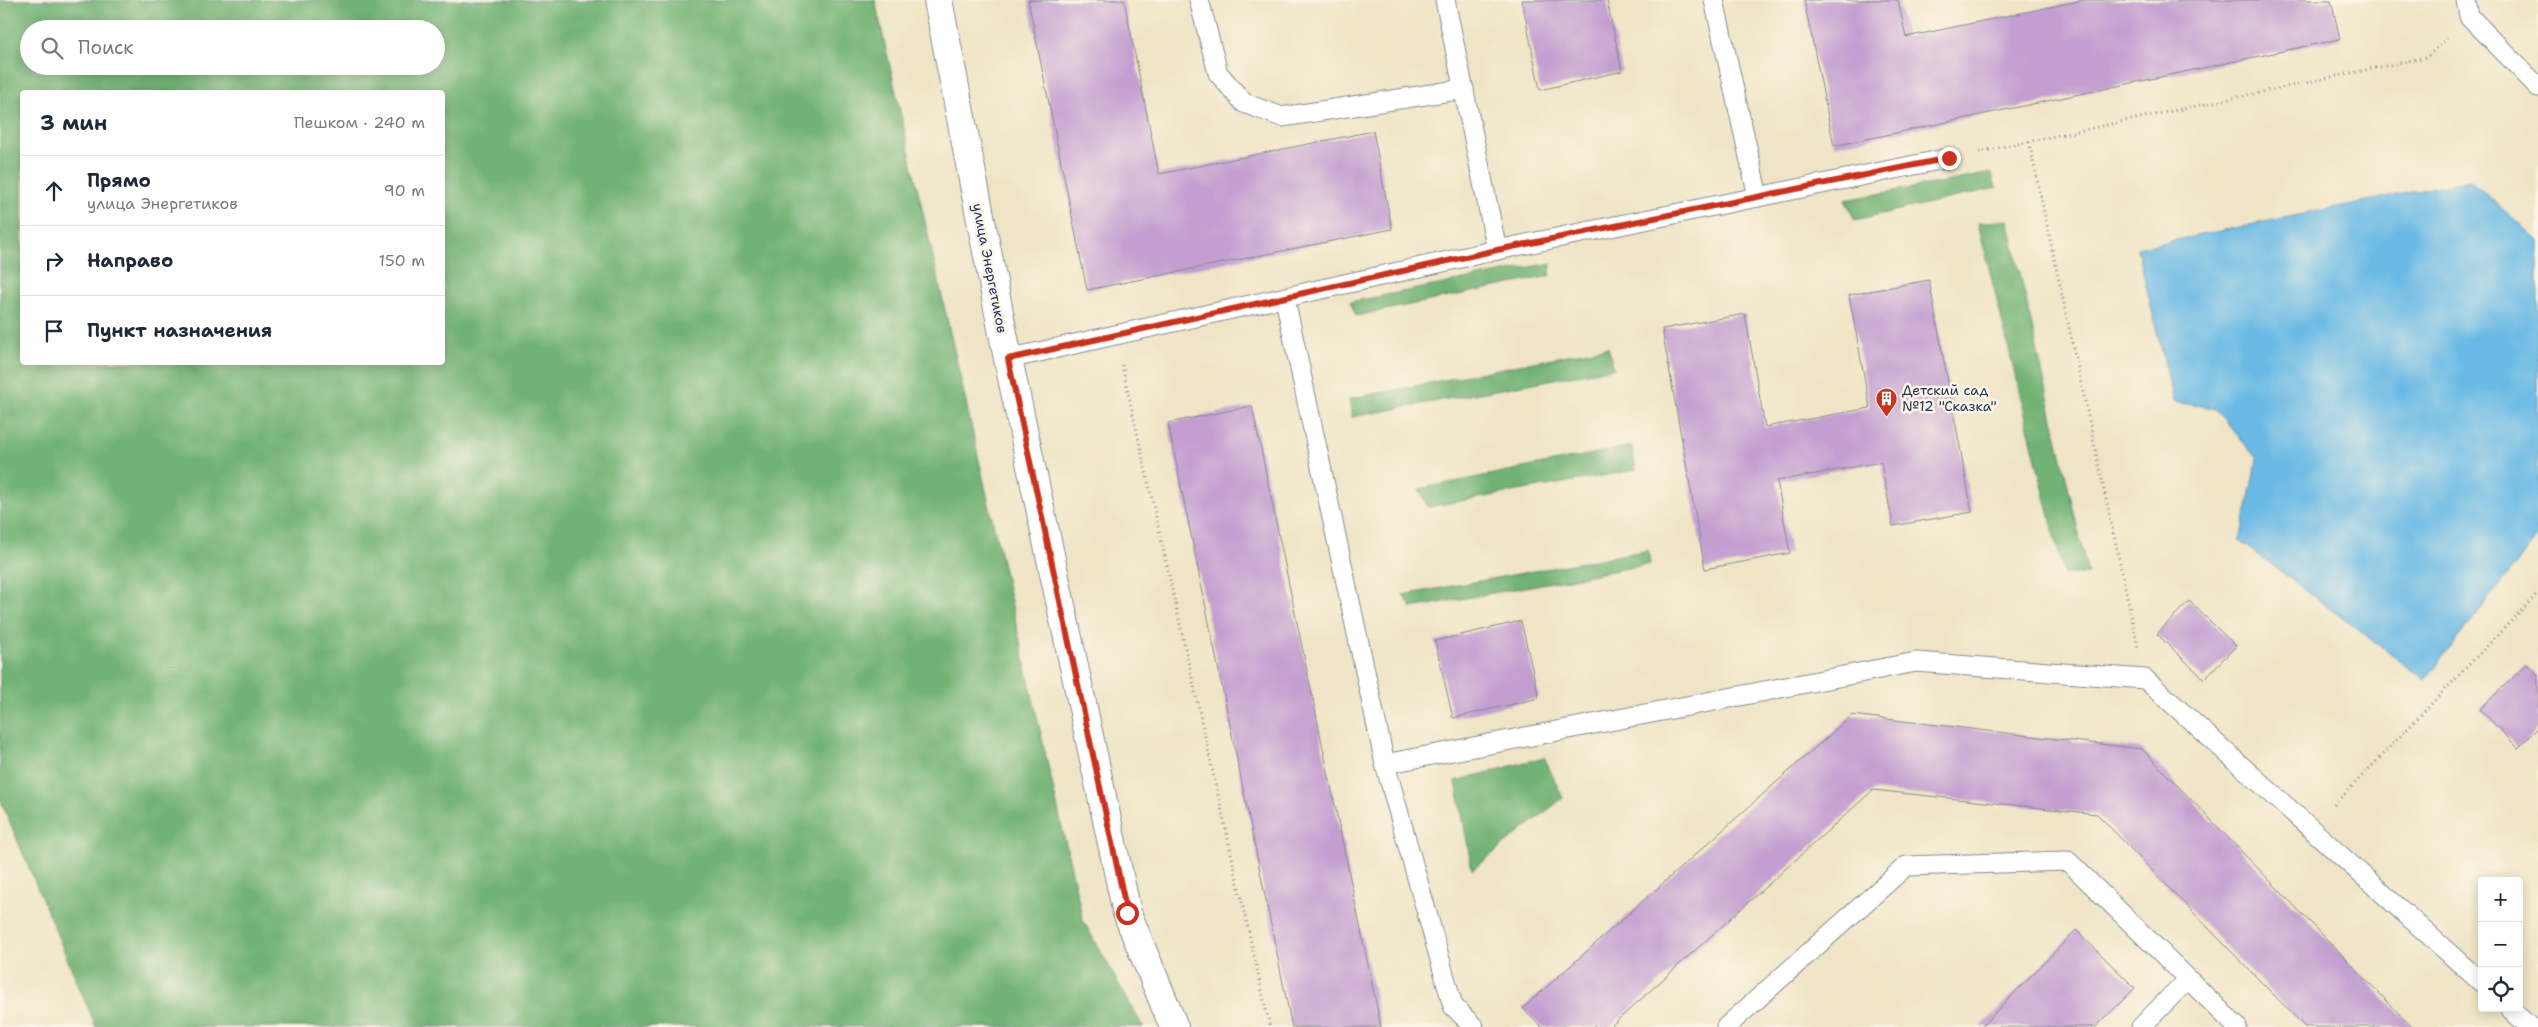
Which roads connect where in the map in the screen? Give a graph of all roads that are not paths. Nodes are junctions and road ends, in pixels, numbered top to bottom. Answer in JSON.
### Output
{"nodes":[{"id":1,"x":938,"y":0,"type":"edge"},
{"id":2,"x":1199,"y":0,"type":"edge"},
{"id":3,"x":1445,"y":0,"type":"edge"},
{"id":4,"x":1714,"y":0,"type":"edge"},
{"id":5,"x":2468,"y":8,"type":"edge"},
{"id":6,"x":2538,"y":87,"type":"edge"},
{"id":7,"x":1464,"y":89,"type":"junction"},
{"id":8,"x":1949,"y":158,"type":"road end"},
{"id":9,"x":1758,"y":197,"type":"junction"},
{"id":10,"x":1497,"y":250,"type":"junction"},
{"id":11,"x":1285,"y":299,"type":"junction"},
{"id":12,"x":1008,"y":359,"type":"junction"},
{"id":13,"x":1385,"y":764,"type":"junction"},
{"id":14,"x":2188,"y":979,"type":"junction"},
{"id":15,"x":2478,"y":979,"type":"edge"},
{"id":16,"x":2513,"y":1012,"type":"edge"},
{"id":17,"x":1174,"y":1027,"type":"edge"},
{"id":18,"x":1474,"y":1027,"type":"edge"},
{"id":19,"x":1726,"y":1027,"type":"edge"},
{"id":20,"x":2141,"y":1027,"type":"edge"},
{"id":21,"x":2237,"y":1027,"type":"edge"},
{"id":22,"x":2530,"y":1027,"type":"edge"}],
"edges":[{"from":1,"to":12,"type":"street","name":"улица Энергетиков"},
{"from":2,"to":7,"type":"lane"},
{"from":3,"to":7,"type":"lane"},
{"from":4,"to":9,"type":"lane"},
{"from":5,"to":6,"type":"lane"},
{"from":7,"to":10,"type":"lane"},
{"from":8,"to":9,"type":"lane"},
{"from":9,"to":10,"type":"lane"},
{"from":10,"to":11,"type":"lane"},
{"from":11,"to":12,"type":"lane"},
{"from":11,"to":13,"type":"lane"},
{"from":12,"to":17,"type":"street","name":"улица Энергетиков"},
{"from":13,"to":15,"type":"lane"},
{"from":13,"to":18,"type":"lane"},
{"from":14,"to":19,"type":"lane"},
{"from":14,"to":20,"type":"lane"},
{"from":14,"to":21,"type":"lane"},
{"from":16,"to":22,"type":"lane"}]}
